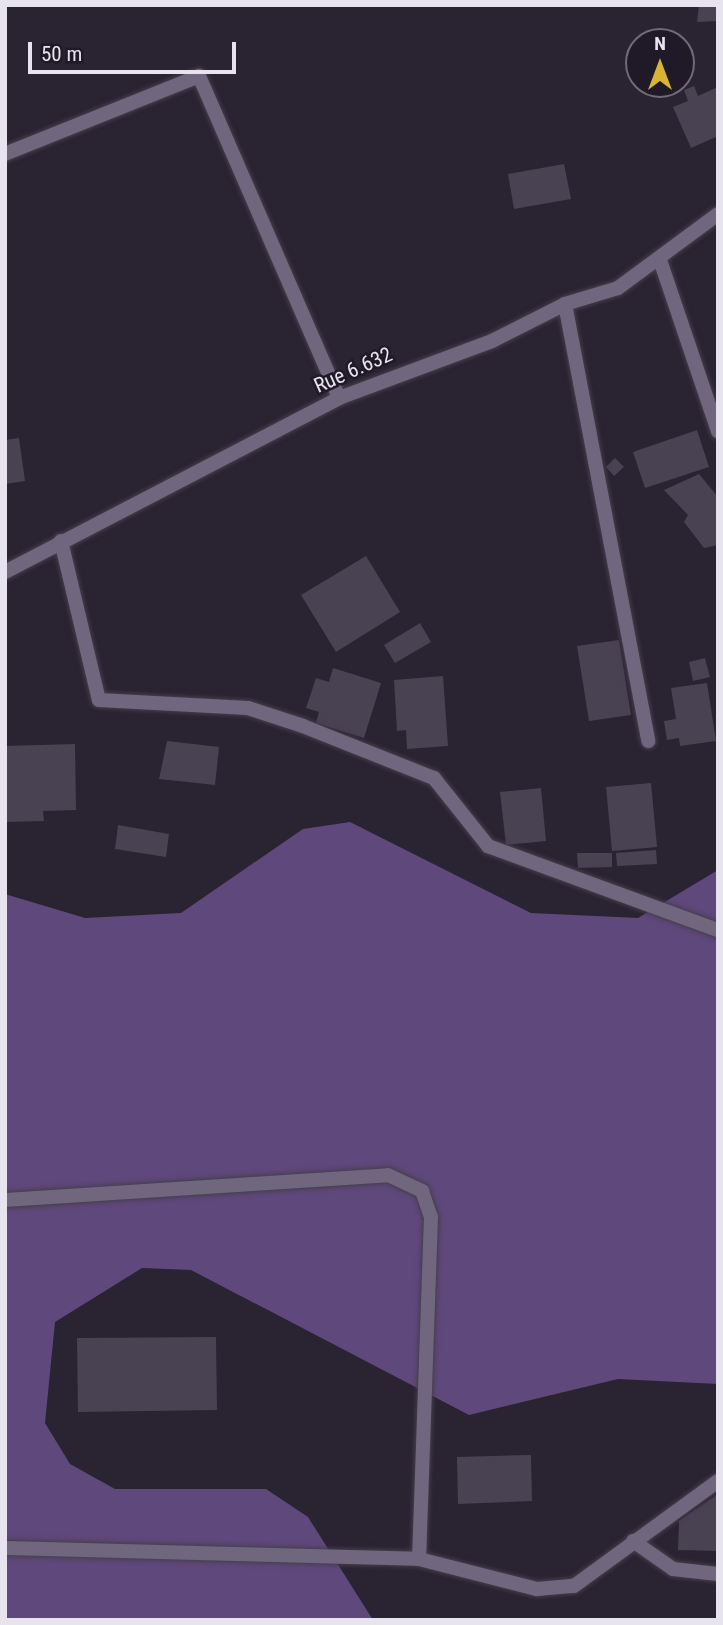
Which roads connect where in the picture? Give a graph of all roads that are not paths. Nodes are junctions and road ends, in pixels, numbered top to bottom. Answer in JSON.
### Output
{"nodes":[{"id":1,"x":5,"y":154,"type":"edge"},
{"id":2,"x":718,"y":214,"type":"edge"},
{"id":3,"x":660,"y":260,"type":"junction"},
{"id":4,"x":565,"y":304,"type":"junction"},
{"id":5,"x":339,"y":398,"type":"junction"},
{"id":6,"x":718,"y":431,"type":"edge"},
{"id":7,"x":61,"y":541,"type":"junction"},
{"id":8,"x":5,"y":572,"type":"edge"},
{"id":9,"x":649,"y":741,"type":"dead end"},
{"id":10,"x":718,"y":930,"type":"edge"},
{"id":11,"x":5,"y":1200,"type":"edge"},
{"id":12,"x":718,"y":1481,"type":"edge"},
{"id":13,"x":633,"y":1541,"type":"junction"},
{"id":14,"x":5,"y":1548,"type":"edge"},
{"id":15,"x":419,"y":1559,"type":"junction"},
{"id":16,"x":718,"y":1574,"type":"edge"}],
"edges":[{"from":1,"to":5,"type":"street"},
{"from":2,"to":3,"type":"street","name":"Rue 6.632"},
{"from":3,"to":4,"type":"street","name":"Rue 6.632"},
{"from":3,"to":6,"type":"street"},
{"from":4,"to":5,"type":"street","name":"Rue 6.632"},
{"from":4,"to":9,"type":"street"},
{"from":5,"to":7,"type":"street","name":"Rue 6.632"},
{"from":7,"to":8,"type":"street","name":"Rue 6.632"},
{"from":7,"to":10,"type":"street"},
{"from":11,"to":15,"type":"street"},
{"from":12,"to":13,"type":"street"},
{"from":13,"to":15,"type":"street"},
{"from":13,"to":16,"type":"street"},
{"from":14,"to":15,"type":"street"}]}
